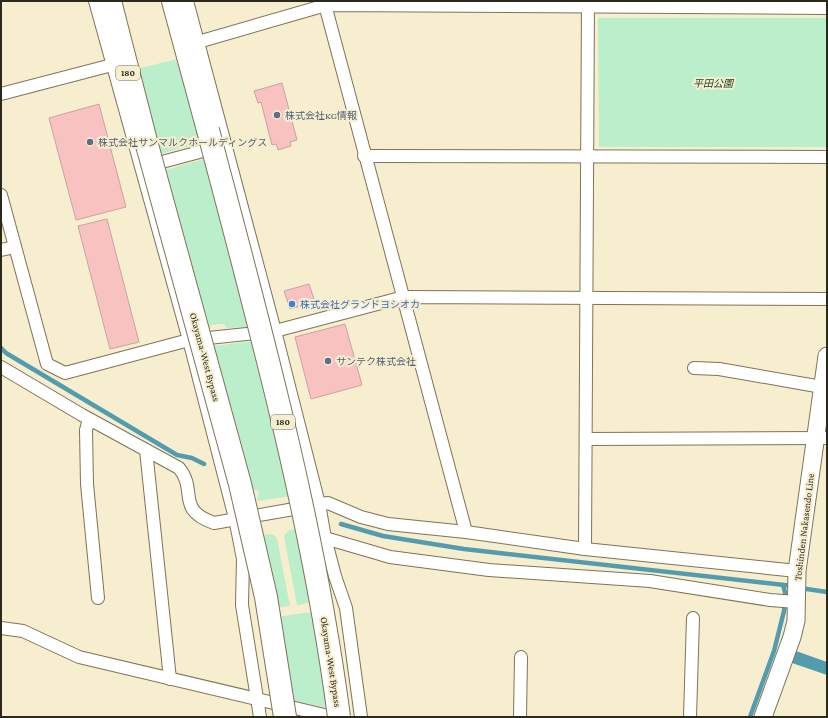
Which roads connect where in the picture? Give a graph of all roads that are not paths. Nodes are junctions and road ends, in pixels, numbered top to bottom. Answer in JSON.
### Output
{"nodes":[{"id":1,"x":95,"y":1,"type":"edge"},
{"id":2,"x":110,"y":1,"type":"edge"},
{"id":3,"x":173,"y":1,"type":"edge"},
{"id":4,"x":187,"y":1,"type":"edge"},
{"id":5,"x":325,"y":3,"type":"edge"},
{"id":6,"x":588,"y":4,"type":"edge"},
{"id":7,"x":827,"y":8,"type":"edge"},
{"id":8,"x":198,"y":42,"type":"junction"},
{"id":9,"x":112,"y":65,"type":"junction"},
{"id":10,"x":1,"y":94,"type":"edge"},
{"id":11,"x":226,"y":145,"type":"junction"},
{"id":12,"x":364,"y":156,"type":"junction"},
{"id":13,"x":587,"y":157,"type":"junction"},
{"id":14,"x":827,"y":157,"type":"edge"},
{"id":15,"x":140,"y":168,"type":"junction"},
{"id":16,"x":1,"y":195,"type":"edge"},
{"id":17,"x":15,"y":247,"type":"junction"},
{"id":18,"x":1,"y":250,"type":"edge"},
{"id":19,"x":404,"y":297,"type":"junction"},
{"id":20,"x":586,"y":299,"type":"junction"},
{"id":21,"x":827,"y":299,"type":"edge"},
{"id":22,"x":275,"y":331,"type":"junction"},
{"id":23,"x":188,"y":340,"type":"junction"},
{"id":24,"x":827,"y":362,"type":"edge"},
{"id":25,"x":1,"y":368,"type":"edge"},
{"id":26,"x":694,"y":368,"type":"dead end"},
{"id":27,"x":822,"y":386,"type":"junction"},
{"id":28,"x":89,"y":419,"type":"junction"},
{"id":29,"x":821,"y":438,"type":"edge"},
{"id":30,"x":586,"y":439,"type":"junction"},
{"id":31,"x":146,"y":450,"type":"junction"},
{"id":32,"x":319,"y":504,"type":"junction"},
{"id":33,"x":235,"y":518,"type":"junction"},
{"id":34,"x":466,"y":532,"type":"junction"},
{"id":35,"x":325,"y":538,"type":"junction"},
{"id":36,"x":585,"y":549,"type":"junction"},
{"id":37,"x":793,"y":592,"type":"junction"},
{"id":38,"x":98,"y":598,"type":"dead end"},
{"id":39,"x":692,"y":618,"type":"dead end"},
{"id":40,"x":1,"y":628,"type":"edge"},
{"id":41,"x":520,"y":657,"type":"dead end"},
{"id":42,"x":170,"y":679,"type":"junction"},
{"id":43,"x":258,"y":701,"type":"junction"},
{"id":44,"x":260,"y":717,"type":"edge"},
{"id":45,"x":285,"y":717,"type":"edge"},
{"id":46,"x":333,"y":717,"type":"edge"},
{"id":47,"x":339,"y":717,"type":"edge"},
{"id":48,"x":361,"y":717,"type":"edge"},
{"id":49,"x":520,"y":717,"type":"edge"},
{"id":50,"x":690,"y":717,"type":"edge"},
{"id":51,"x":763,"y":717,"type":"edge"}],
"edges":[{"from":1,"to":9,"type":"street"},
{"from":2,"to":45,"type":"highway","name":"Okayama-West Bypass","number":"180","bridge":true},
{"from":3,"to":47,"type":"highway","name":"Okayama-West Bypass","number":"180","bridge":true},
{"from":4,"to":8,"type":"street"},
{"from":5,"to":6,"type":"street"},
{"from":5,"to":8,"type":"street"},
{"from":5,"to":12,"type":"street"},
{"from":6,"to":7,"type":"street"},
{"from":6,"to":13,"type":"street"},
{"from":8,"to":11,"type":"street"},
{"from":9,"to":10,"type":"street"},
{"from":9,"to":15,"type":"street"},
{"from":11,"to":15,"type":"street"},
{"from":11,"to":22,"type":"street"},
{"from":12,"to":13,"type":"street"},
{"from":12,"to":19,"type":"street"},
{"from":13,"to":14,"type":"street"},
{"from":13,"to":20,"type":"street"},
{"from":15,"to":23,"type":"street"},
{"from":16,"to":17,"type":"street"},
{"from":17,"to":18,"type":"street"},
{"from":17,"to":23,"type":"street"},
{"from":19,"to":20,"type":"street"},
{"from":19,"to":22,"type":"street"},
{"from":19,"to":34,"type":"street"},
{"from":20,"to":21,"type":"street"},
{"from":20,"to":30,"type":"street"},
{"from":22,"to":23,"type":"street"},
{"from":22,"to":32,"type":"street"},
{"from":23,"to":33,"type":"street"},
{"from":24,"to":27,"type":"main road","name":"Toshinden Nakasendo Line"},
{"from":25,"to":28,"type":"street"},
{"from":26,"to":27,"type":"street"},
{"from":27,"to":29,"type":"main road","name":"Toshinden Nakasendo Line"},
{"from":28,"to":31,"type":"street"},
{"from":28,"to":38,"type":"street"},
{"from":29,"to":30,"type":"street"},
{"from":29,"to":37,"type":"main road","name":"Toshinden Nakasendo Line"},
{"from":30,"to":36,"type":"street"},
{"from":31,"to":33,"type":"street"},
{"from":31,"to":42,"type":"street"},
{"from":32,"to":33,"type":"street"},
{"from":32,"to":34,"type":"street"},
{"from":32,"to":35,"type":"street"},
{"from":33,"to":43,"type":"street"},
{"from":34,"to":36,"type":"street"},
{"from":35,"to":37,"type":"street"},
{"from":35,"to":48,"type":"street"},
{"from":36,"to":37,"type":"street"},
{"from":37,"to":51,"type":"main road","name":"Toshinden Nakasendo Line"},
{"from":39,"to":50,"type":"street"},
{"from":40,"to":42,"type":"street"},
{"from":41,"to":49,"type":"street"},
{"from":42,"to":43,"type":"street"},
{"from":43,"to":44,"type":"street"},
{"from":43,"to":46,"type":"street"}]}
